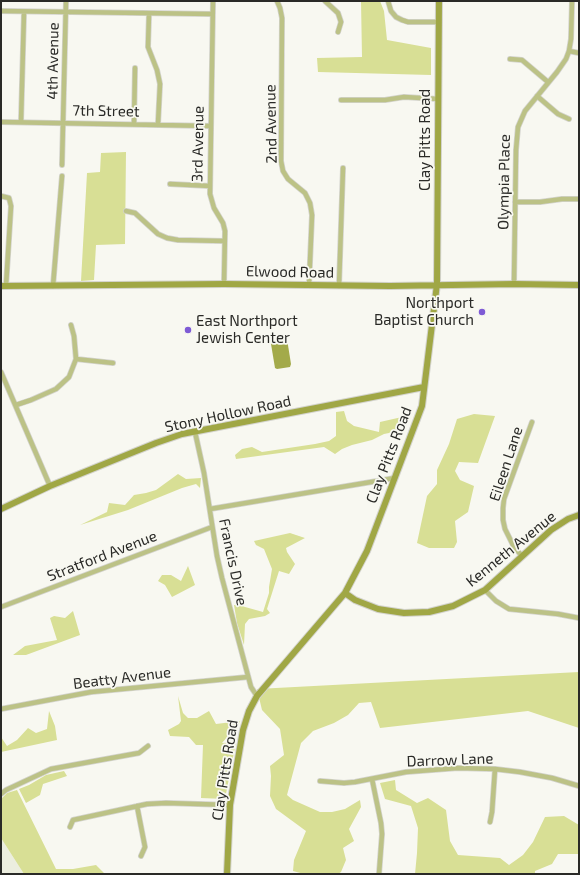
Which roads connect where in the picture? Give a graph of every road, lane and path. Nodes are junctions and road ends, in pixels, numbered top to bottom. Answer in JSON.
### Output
{"nodes":[{"id":1,"x":66,"y":1,"type":"edge"},
{"id":2,"x":213,"y":1,"type":"edge"},
{"id":3,"x":277,"y":1,"type":"edge"},
{"id":4,"x":325,"y":1,"type":"edge"},
{"id":5,"x":388,"y":1,"type":"edge"},
{"id":6,"x":439,"y":1,"type":"edge"},
{"id":7,"x":572,"y":1,"type":"edge"},
{"id":8,"x":1,"y":11,"type":"edge"},
{"id":9,"x":24,"y":12,"type":"junction"},
{"id":10,"x":66,"y":12,"type":"junction"},
{"id":11,"x":149,"y":14,"type":"junction"},
{"id":12,"x":212,"y":14,"type":"junction"},
{"id":13,"x":438,"y":22,"type":"junction"},
{"id":14,"x":338,"y":32,"type":"dead end"},
{"id":15,"x":569,"y":51,"type":"junction"},
{"id":16,"x":579,"y":53,"type":"edge"},
{"id":17,"x":510,"y":59,"type":"dead end"},
{"id":18,"x":135,"y":68,"type":"dead end"},
{"id":19,"x":548,"y":82,"type":"junction"},
{"id":20,"x":537,"y":96,"type":"junction"},
{"id":21,"x":438,"y":99,"type":"junction"},
{"id":22,"x":341,"y":100,"type":"dead end"},
{"id":23,"x":569,"y":119,"type":"dead end"},
{"id":24,"x":1,"y":122,"type":"edge"},
{"id":25,"x":21,"y":122,"type":"junction"},
{"id":26,"x":64,"y":122,"type":"junction"},
{"id":27,"x":134,"y":124,"type":"junction"},
{"id":28,"x":158,"y":124,"type":"junction"},
{"id":29,"x":211,"y":126,"type":"junction"},
{"id":30,"x":62,"y":165,"type":"dead end"},
{"id":31,"x":343,"y":168,"type":"dead end"},
{"id":32,"x":62,"y":176,"type":"dead end"},
{"id":33,"x":170,"y":184,"type":"dead end"},
{"id":34,"x":210,"y":186,"type":"junction"},
{"id":35,"x":1,"y":196,"type":"edge"},
{"id":36,"x":579,"y":199,"type":"edge"},
{"id":37,"x":515,"y":202,"type":"junction"},
{"id":38,"x":126,"y":211,"type":"dead end"},
{"id":39,"x":224,"y":241,"type":"junction"},
{"id":40,"x":224,"y":284,"type":"junction"},
{"id":41,"x":437,"y":284,"type":"junction"},
{"id":42,"x":514,"y":284,"type":"junction"},
{"id":43,"x":309,"y":285,"type":"junction"},
{"id":44,"x":579,"y":285,"type":"edge"},
{"id":45,"x":3,"y":286,"type":"edge"},
{"id":46,"x":53,"y":286,"type":"junction"},
{"id":47,"x":339,"y":286,"type":"junction"},
{"id":48,"x":71,"y":325,"type":"dead end"},
{"id":49,"x":76,"y":359,"type":"junction"},
{"id":50,"x":113,"y":363,"type":"dead end"},
{"id":51,"x":1,"y":372,"type":"edge"},
{"id":52,"x":424,"y":387,"type":"junction"},
{"id":53,"x":16,"y":405,"type":"junction"},
{"id":54,"x":532,"y":422,"type":"dead end"},
{"id":55,"x":195,"y":432,"type":"junction"},
{"id":56,"x":395,"y":478,"type":"junction"},
{"id":57,"x":50,"y":486,"type":"junction"},
{"id":58,"x":1,"y":509,"type":"edge"},
{"id":59,"x":210,"y":509,"type":"junction"},
{"id":60,"x":579,"y":515,"type":"edge"},
{"id":61,"x":212,"y":527,"type":"junction"},
{"id":62,"x":522,"y":556,"type":"junction"},
{"id":63,"x":486,"y":590,"type":"junction"},
{"id":64,"x":345,"y":593,"type":"junction"},
{"id":65,"x":1,"y":607,"type":"edge"},
{"id":66,"x":579,"y":618,"type":"edge"},
{"id":67,"x":248,"y":677,"type":"junction"},
{"id":68,"x":256,"y":696,"type":"junction"},
{"id":69,"x":1,"y":709,"type":"edge"},
{"id":70,"x":148,"y":746,"type":"dead end"},
{"id":71,"x":495,"y":769,"type":"junction"},
{"id":72,"x":372,"y":779,"type":"junction"},
{"id":73,"x":320,"y":781,"type":"dead end"},
{"id":74,"x":579,"y":786,"type":"edge"},
{"id":75,"x":1,"y":794,"type":"edge"},
{"id":76,"x":230,"y":805,"type":"junction"},
{"id":77,"x":137,"y":806,"type":"junction"},
{"id":78,"x":490,"y":822,"type":"dead end"},
{"id":79,"x":70,"y":827,"type":"dead end"},
{"id":80,"x":141,"y":856,"type":"dead end"},
{"id":81,"x":226,"y":874,"type":"edge"},
{"id":82,"x":379,"y":874,"type":"edge"}],
"edges":[{"from":1,"to":10,"type":"street","name":"4th Avenue"},
{"from":2,"to":12,"type":"street","name":"3rd Avenue"},
{"from":3,"to":43,"type":"street","name":"2nd Avenue"},
{"from":4,"to":14,"type":"street"},
{"from":5,"to":13,"type":"street"},
{"from":6,"to":13,"type":"street","name":"Clay Pitts Road"},
{"from":7,"to":15,"type":"street","name":"Olympia Place"},
{"from":8,"to":9,"type":"street"},
{"from":9,"to":10,"type":"street"},
{"from":9,"to":25,"type":"street"},
{"from":10,"to":11,"type":"street"},
{"from":10,"to":26,"type":"street","name":"4th Avenue"},
{"from":11,"to":12,"type":"street"},
{"from":11,"to":28,"type":"street"},
{"from":12,"to":29,"type":"street","name":"3rd Avenue"},
{"from":13,"to":21,"type":"street","name":"Clay Pitts Road"},
{"from":15,"to":16,"type":"street"},
{"from":15,"to":19,"type":"street","name":"Olympia Place"},
{"from":17,"to":19,"type":"street"},
{"from":18,"to":27,"type":"street"},
{"from":19,"to":20,"type":"street","name":"Olympia Place"},
{"from":20,"to":23,"type":"street"},
{"from":20,"to":37,"type":"street","name":"Olympia Place"},
{"from":21,"to":22,"type":"street"},
{"from":21,"to":41,"type":"street","name":"Clay Pitts Road"},
{"from":24,"to":25,"type":"street","name":"7th Street"},
{"from":25,"to":26,"type":"street","name":"7th Street"},
{"from":26,"to":27,"type":"street","name":"7th Street"},
{"from":26,"to":30,"type":"street","name":"4th Avenue"},
{"from":27,"to":28,"type":"street","name":"7th Street"},
{"from":28,"to":29,"type":"street","name":"7th Street"},
{"from":29,"to":34,"type":"street","name":"3rd Avenue"},
{"from":31,"to":47,"type":"street"},
{"from":32,"to":46,"type":"street"},
{"from":33,"to":34,"type":"street"},
{"from":34,"to":39,"type":"street","name":"3rd Avenue"},
{"from":35,"to":45,"type":"street"},
{"from":36,"to":37,"type":"street"},
{"from":37,"to":42,"type":"street","name":"Olympia Place"},
{"from":38,"to":39,"type":"street"},
{"from":39,"to":40,"type":"street","name":"3rd Avenue"},
{"from":40,"to":43,"type":"street","name":"Elwood Road"},
{"from":40,"to":46,"type":"street","name":"Elwood Road"},
{"from":41,"to":42,"type":"street","name":"Elwood Road"},
{"from":41,"to":47,"type":"street","name":"Elwood Road"},
{"from":41,"to":52,"type":"street","name":"Clay Pitts Road"},
{"from":42,"to":44,"type":"street","name":"Elwood Road"},
{"from":43,"to":47,"type":"street","name":"Elwood Road"},
{"from":45,"to":46,"type":"street","name":"Elwood Road"},
{"from":48,"to":49,"type":"street"},
{"from":49,"to":50,"type":"street"},
{"from":49,"to":53,"type":"street"},
{"from":51,"to":53,"type":"street"},
{"from":52,"to":55,"type":"street","name":"Stony Hollow Road"},
{"from":52,"to":56,"type":"street","name":"Clay Pitts Road"},
{"from":53,"to":57,"type":"street"},
{"from":54,"to":62,"type":"street","name":"Eileen Lane"},
{"from":55,"to":57,"type":"street","name":"Stony Hollow Road"},
{"from":55,"to":59,"type":"street","name":"Francis Drive"},
{"from":56,"to":59,"type":"street"},
{"from":56,"to":64,"type":"street","name":"Clay Pitts Road"},
{"from":57,"to":58,"type":"street","name":"Stony Hollow Road"},
{"from":59,"to":61,"type":"street","name":"Francis Drive"},
{"from":60,"to":62,"type":"street","name":"Kenneth Avenue"},
{"from":61,"to":65,"type":"street","name":"Stratford Avenue"},
{"from":61,"to":67,"type":"street","name":"Francis Drive"},
{"from":62,"to":63,"type":"street","name":"Kenneth Avenue"},
{"from":63,"to":64,"type":"street","name":"Kenneth Avenue"},
{"from":63,"to":66,"type":"street"},
{"from":64,"to":68,"type":"street","name":"Clay Pitts Road"},
{"from":67,"to":68,"type":"street","name":"Francis Drive"},
{"from":67,"to":69,"type":"street","name":"Beatty Avenue"},
{"from":68,"to":76,"type":"street","name":"Clay Pitts Road"},
{"from":70,"to":75,"type":"street"},
{"from":71,"to":72,"type":"street","name":"Darrow Lane"},
{"from":71,"to":74,"type":"street","name":"Darrow Lane"},
{"from":71,"to":78,"type":"street"},
{"from":72,"to":73,"type":"street","name":"Darrow Lane"},
{"from":72,"to":82,"type":"street"},
{"from":76,"to":77,"type":"street"},
{"from":76,"to":81,"type":"street","name":"Clay Pitts Road"},
{"from":77,"to":79,"type":"street"},
{"from":77,"to":80,"type":"street"}]}
